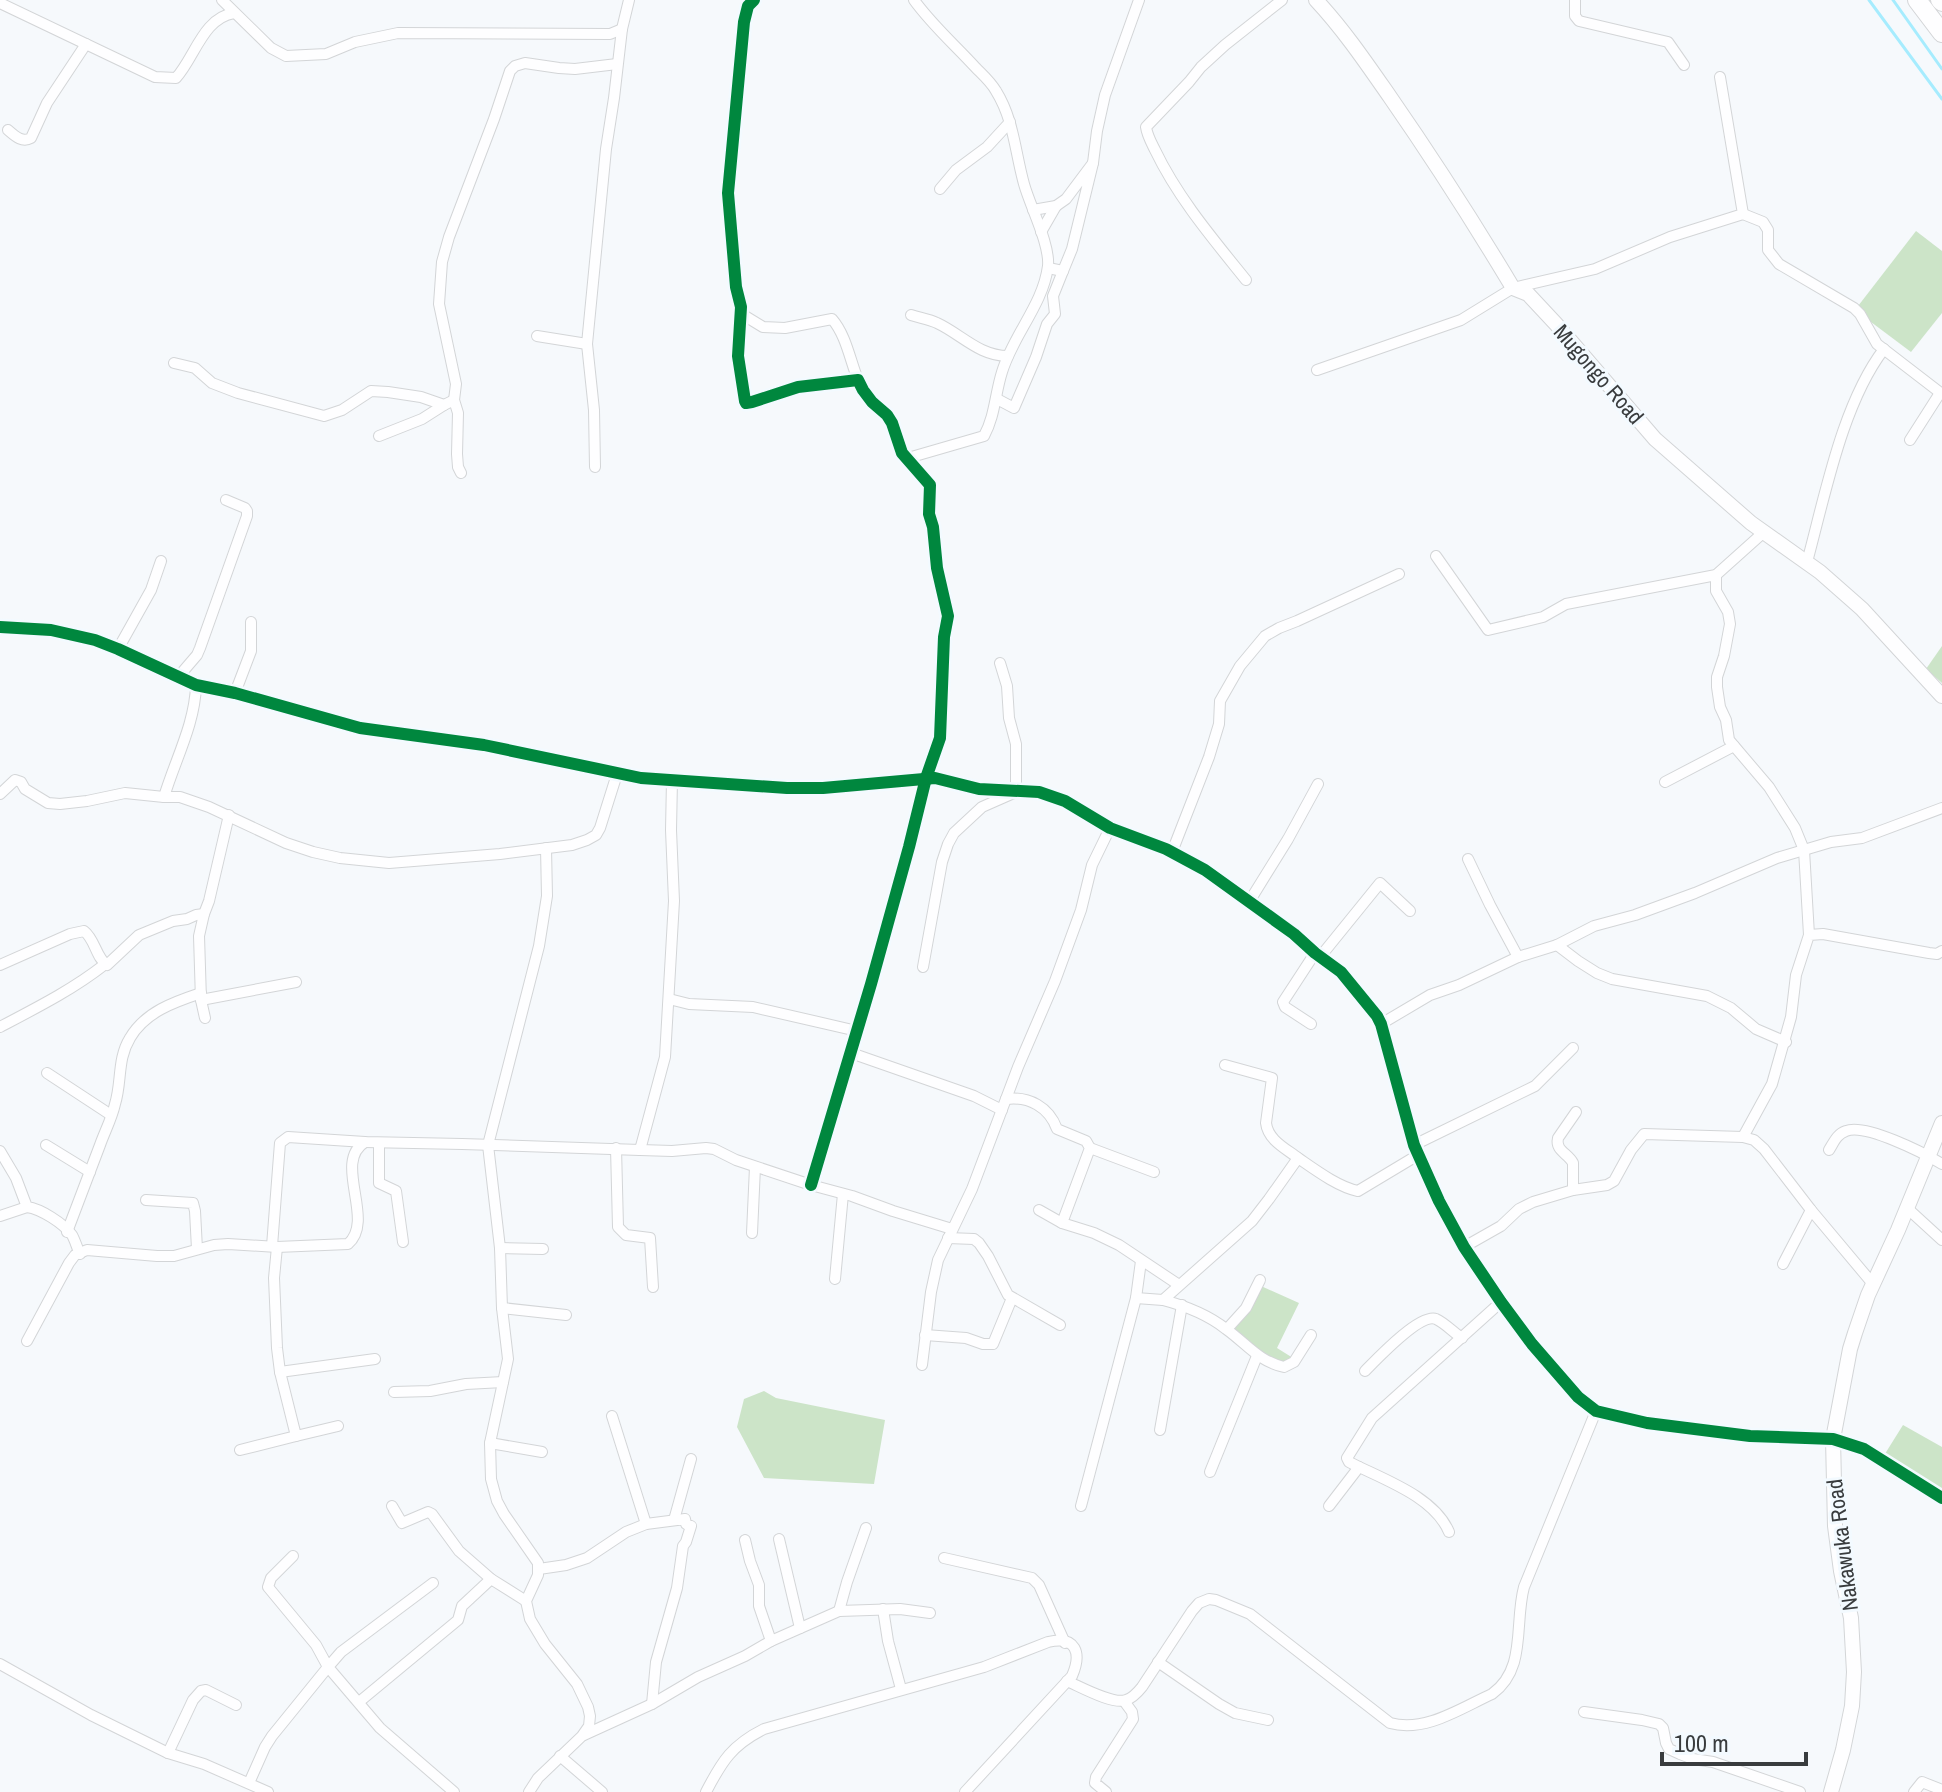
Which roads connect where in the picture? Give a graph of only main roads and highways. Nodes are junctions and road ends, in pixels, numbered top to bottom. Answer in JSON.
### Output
{"nodes":[{"id":1,"x":1917,"y":0,"type":"edge"},
{"id":2,"x":1942,"y":33,"type":"edge"}],
"edges":[{"from":1,"to":2,"type":"highway"}]}
